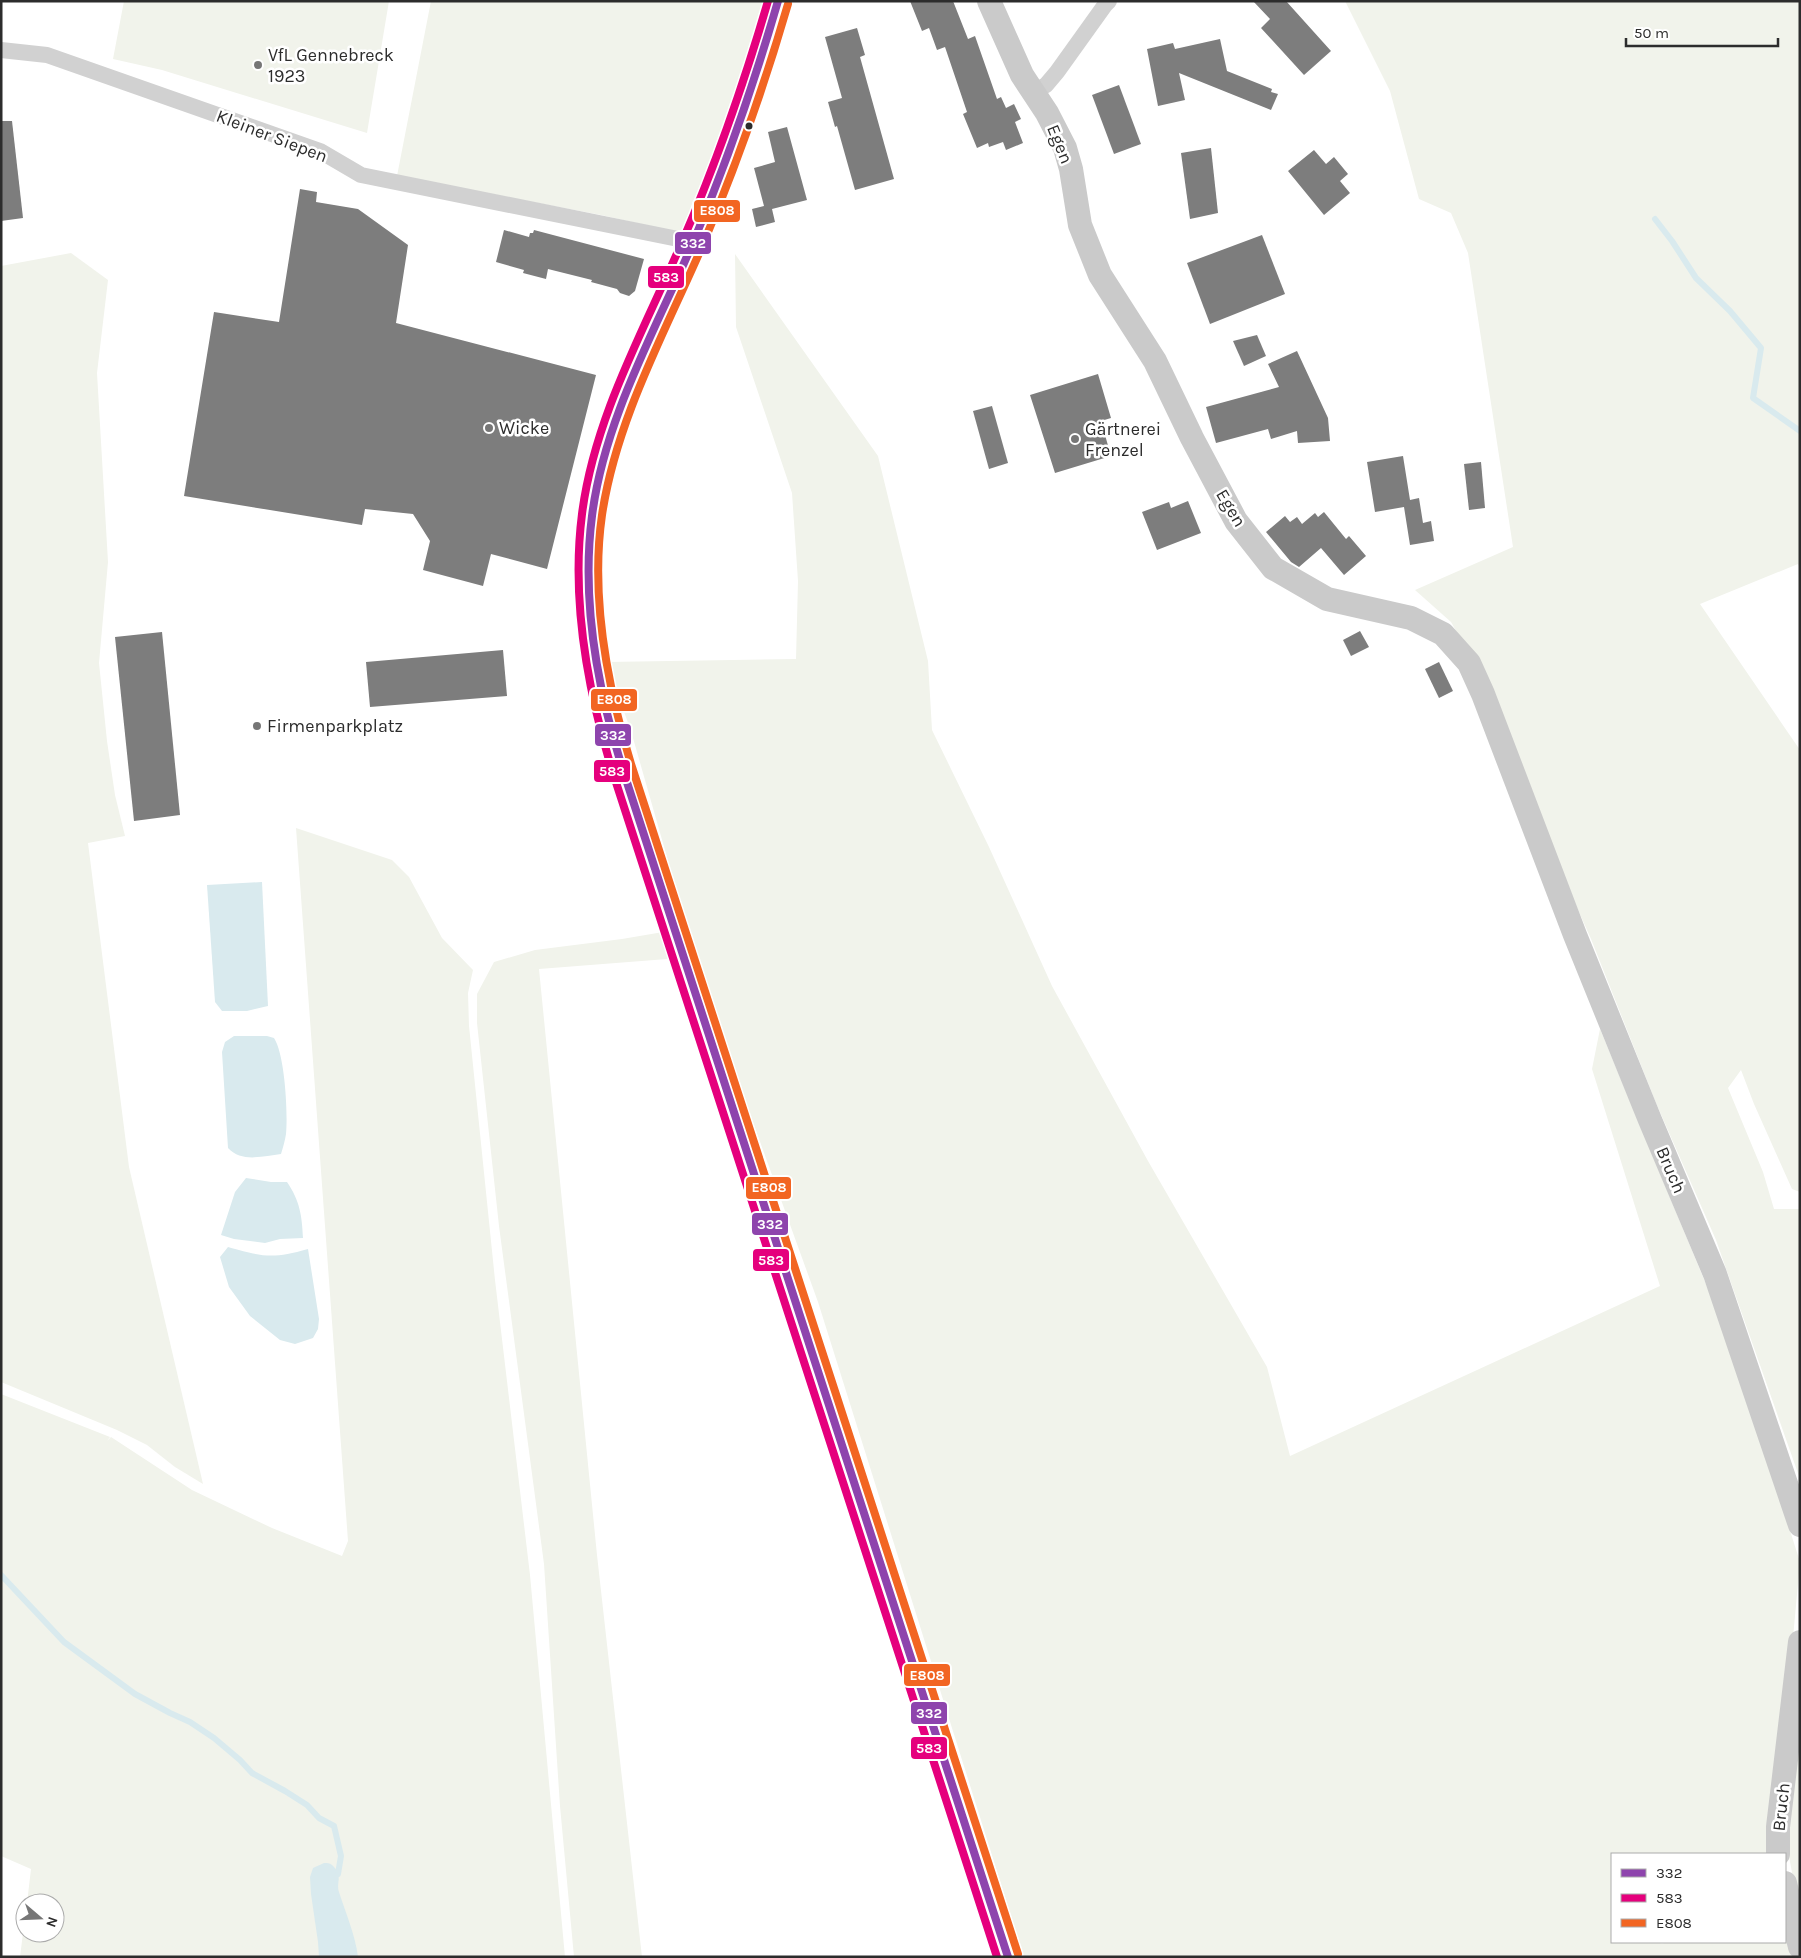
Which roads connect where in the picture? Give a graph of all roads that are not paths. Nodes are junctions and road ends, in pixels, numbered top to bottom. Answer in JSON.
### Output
{"nodes":[{"id":1,"x":778,"y":1,"type":"edge"},
{"id":2,"x":989,"y":1,"type":"edge"},
{"id":3,"x":1110,"y":1,"type":"edge"},
{"id":4,"x":1,"y":50,"type":"edge"},
{"id":5,"x":1034,"y":92,"type":"junction"},
{"id":6,"x":693,"y":242,"type":"junction"},
{"id":7,"x":1530,"y":818,"type":"joint"},
{"id":8,"x":1800,"y":1525,"type":"edge"},
{"id":9,"x":1800,"y":1642,"type":"edge"},
{"id":10,"x":1778,"y":1853,"type":"edge"},
{"id":11,"x":1786,"y":1887,"type":"edge"},
{"id":12,"x":1800,"y":1947,"type":"edge"},
{"id":13,"x":1008,"y":1957,"type":"edge"}],
"edges":[{"from":1,"to":6,"type":"street"},
{"from":2,"to":5,"type":"street","name":"Egen"},
{"from":3,"to":5,"type":"street"},
{"from":4,"to":6,"type":"street","name":"Kleiner Siepen"},
{"from":5,"to":7,"type":"street","name":"Egen"},
{"from":6,"to":13,"type":"street"},
{"from":7,"to":8,"type":"street","name":"Bruch"},
{"from":9,"to":10,"type":"street","name":"Bruch"},
{"from":11,"to":12,"type":"street"}]}
